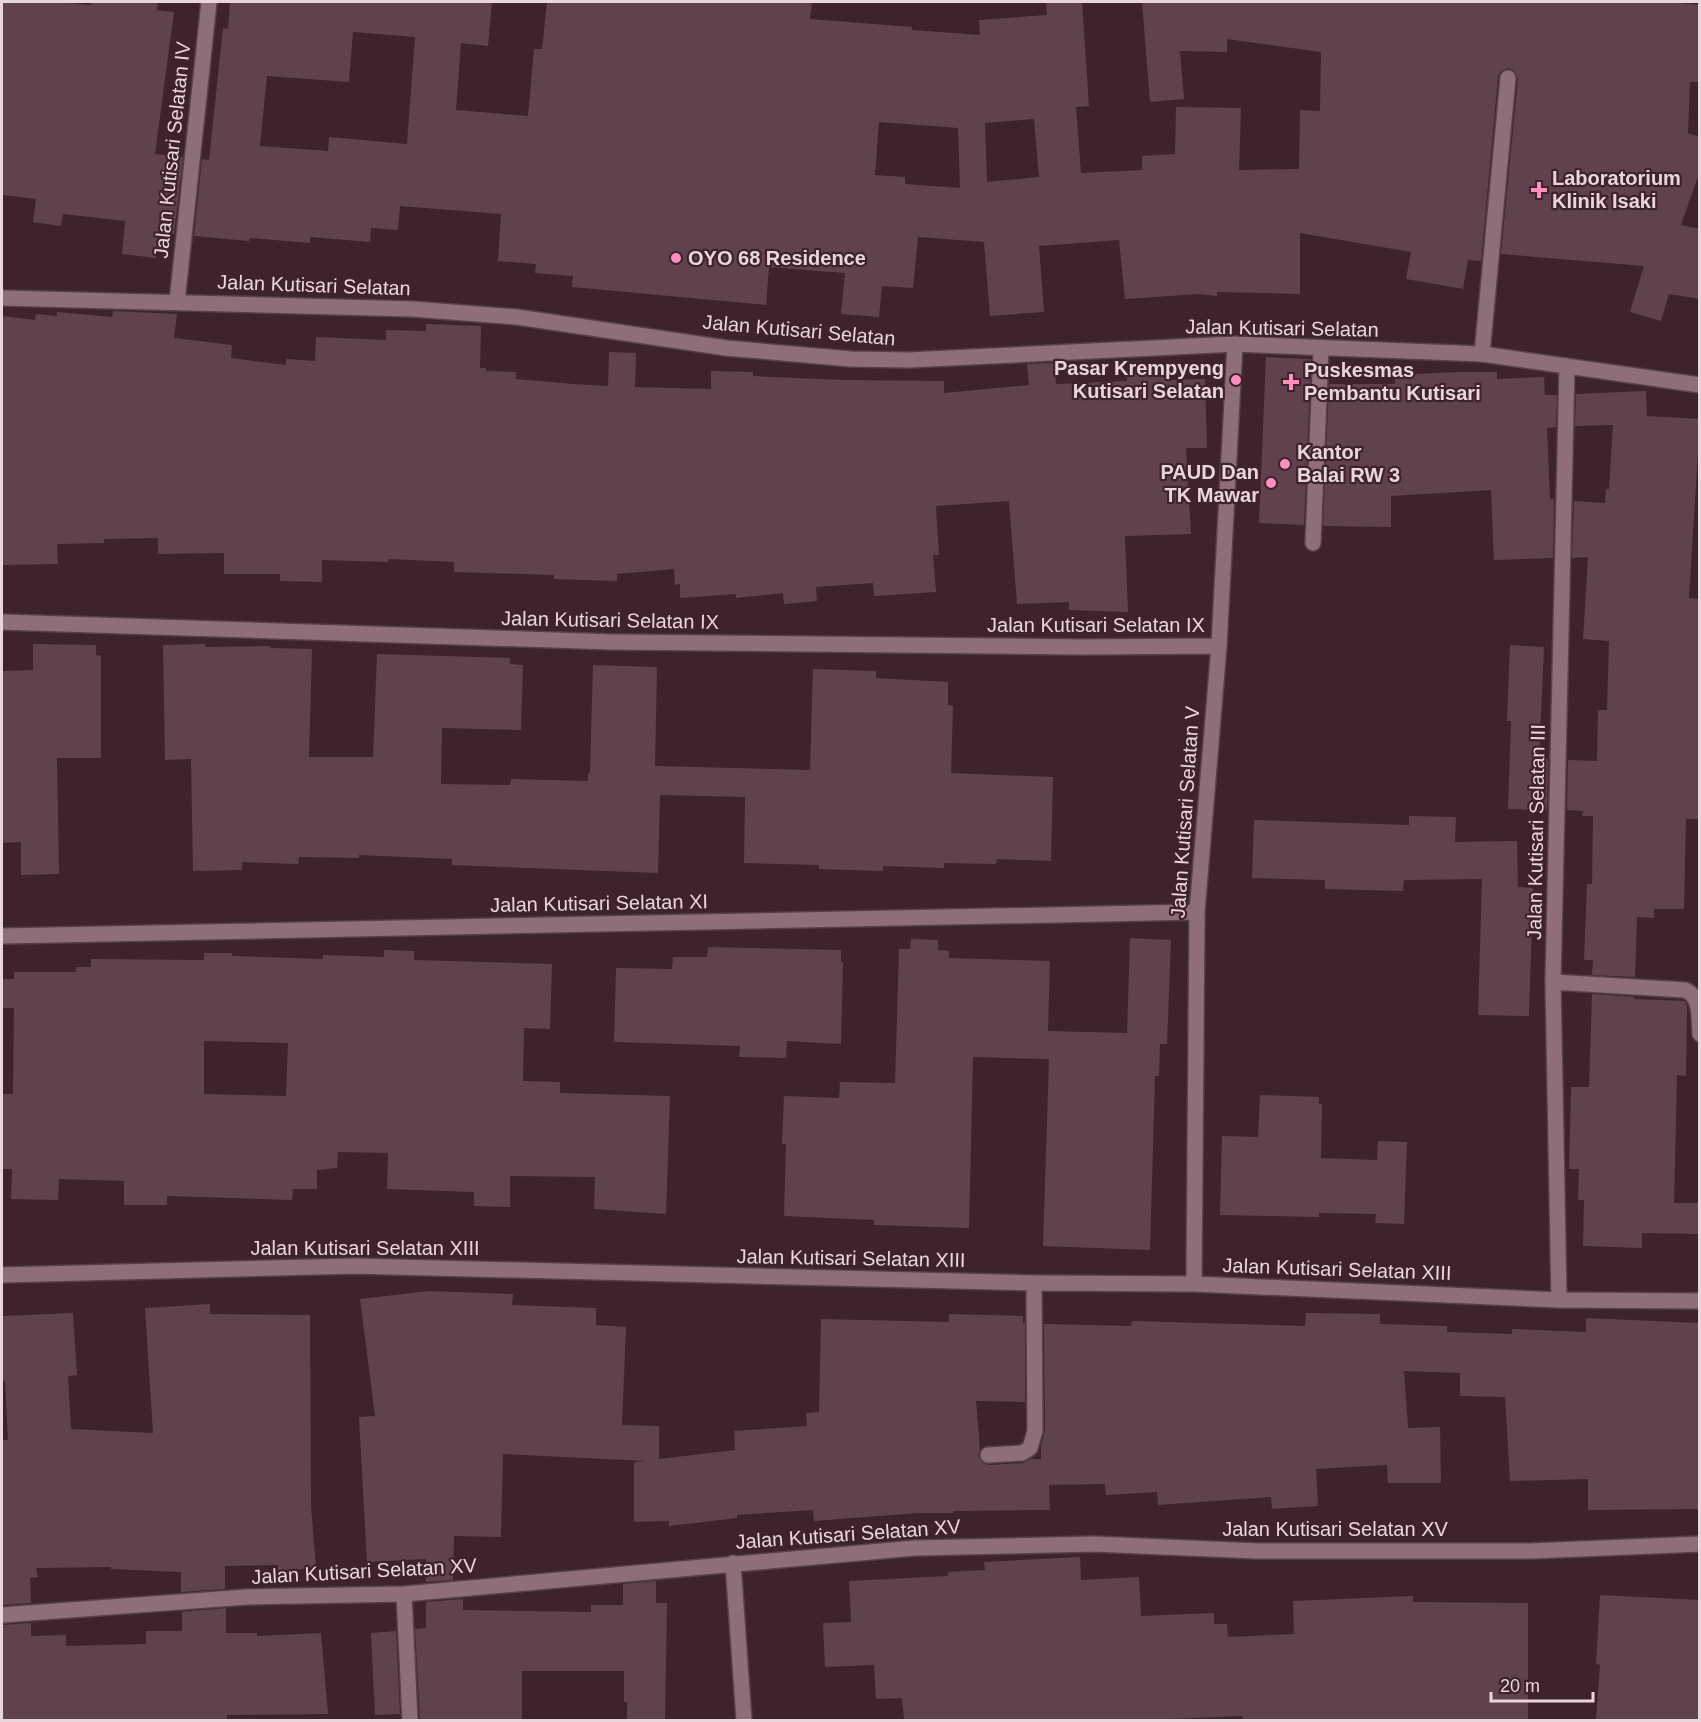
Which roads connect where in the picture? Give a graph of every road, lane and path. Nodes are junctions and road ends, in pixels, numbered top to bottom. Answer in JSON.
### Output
{"nodes":[{"id":1,"x":209,"y":2,"type":"edge"},
{"id":2,"x":1508,"y":78,"type":"dead end"},
{"id":3,"x":2,"y":298,"type":"edge"},
{"id":4,"x":177,"y":302,"type":"junction"},
{"id":5,"x":1235,"y":344,"type":"junction"},
{"id":6,"x":1321,"y":349,"type":"junction"},
{"id":7,"x":1482,"y":354,"type":"junction"},
{"id":8,"x":1567,"y":366,"type":"junction"},
{"id":9,"x":1700,"y":385,"type":"edge"},
{"id":10,"x":1313,"y":543,"type":"dead end"},
{"id":11,"x":2,"y":622,"type":"edge"},
{"id":12,"x":1219,"y":646,"type":"junction"},
{"id":13,"x":1197,"y":912,"type":"junction"},
{"id":14,"x":2,"y":936,"type":"edge"},
{"id":15,"x":1553,"y":982,"type":"junction"},
{"id":16,"x":1700,"y":1034,"type":"edge"},
{"id":17,"x":2,"y":1275,"type":"edge"},
{"id":18,"x":1034,"y":1283,"type":"junction"},
{"id":19,"x":1194,"y":1284,"type":"junction"},
{"id":20,"x":1559,"y":1300,"type":"junction"},
{"id":21,"x":1700,"y":1301,"type":"edge"},
{"id":22,"x":988,"y":1455,"type":"dead end"},
{"id":23,"x":1700,"y":1544,"type":"edge"},
{"id":24,"x":733,"y":1563,"type":"junction"},
{"id":25,"x":404,"y":1594,"type":"junction"},
{"id":26,"x":2,"y":1615,"type":"edge"},
{"id":27,"x":410,"y":1720,"type":"edge"},
{"id":28,"x":744,"y":1720,"type":"edge"}],
"edges":[{"from":1,"to":4,"type":"street","name":"Jalan Kutisari Selatan IV"},
{"from":2,"to":7,"type":"street"},
{"from":3,"to":4,"type":"street","name":"Jalan Kutisari Selatan"},
{"from":4,"to":5,"type":"street","name":"Jalan Kutisari Selatan"},
{"from":5,"to":6,"type":"street","name":"Jalan Kutisari Selatan"},
{"from":5,"to":12,"type":"street","name":"Jalan Kutisari Selatan V"},
{"from":6,"to":7,"type":"street","name":"Jalan Kutisari Selatan"},
{"from":6,"to":10,"type":"street"},
{"from":7,"to":8,"type":"street","name":"Jalan Kutisari Selatan"},
{"from":8,"to":9,"type":"street","name":"Jalan Kutisari Selatan"},
{"from":8,"to":15,"type":"street","name":"Jalan Kutisari Selatan III"},
{"from":11,"to":12,"type":"street","name":"Jalan Kutisari Selatan IX"},
{"from":12,"to":13,"type":"street","name":"Jalan Kutisari Selatan V"},
{"from":13,"to":14,"type":"street","name":"Jalan Kutisari Selatan XI"},
{"from":13,"to":19,"type":"street","name":"Jalan Kutisari Selatan V"},
{"from":15,"to":16,"type":"street"},
{"from":15,"to":20,"type":"street","name":"Jalan Kutisari Selatan III"},
{"from":17,"to":18,"type":"street","name":"Jalan Kutisari Selatan XIII"},
{"from":18,"to":19,"type":"street","name":"Jalan Kutisari Selatan XIII"},
{"from":18,"to":22,"type":"street"},
{"from":19,"to":20,"type":"street","name":"Jalan Kutisari Selatan XIII"},
{"from":20,"to":21,"type":"street","name":"Jalan Kutisari Selatan XIII"},
{"from":23,"to":24,"type":"street","name":"Jalan Kutisari Selatan XV"},
{"from":24,"to":25,"type":"street","name":"Jalan Kutisari Selatan XV"},
{"from":24,"to":28,"type":"street"},
{"from":25,"to":26,"type":"street","name":"Jalan Kutisari Selatan XV"},
{"from":25,"to":27,"type":"street"}]}
